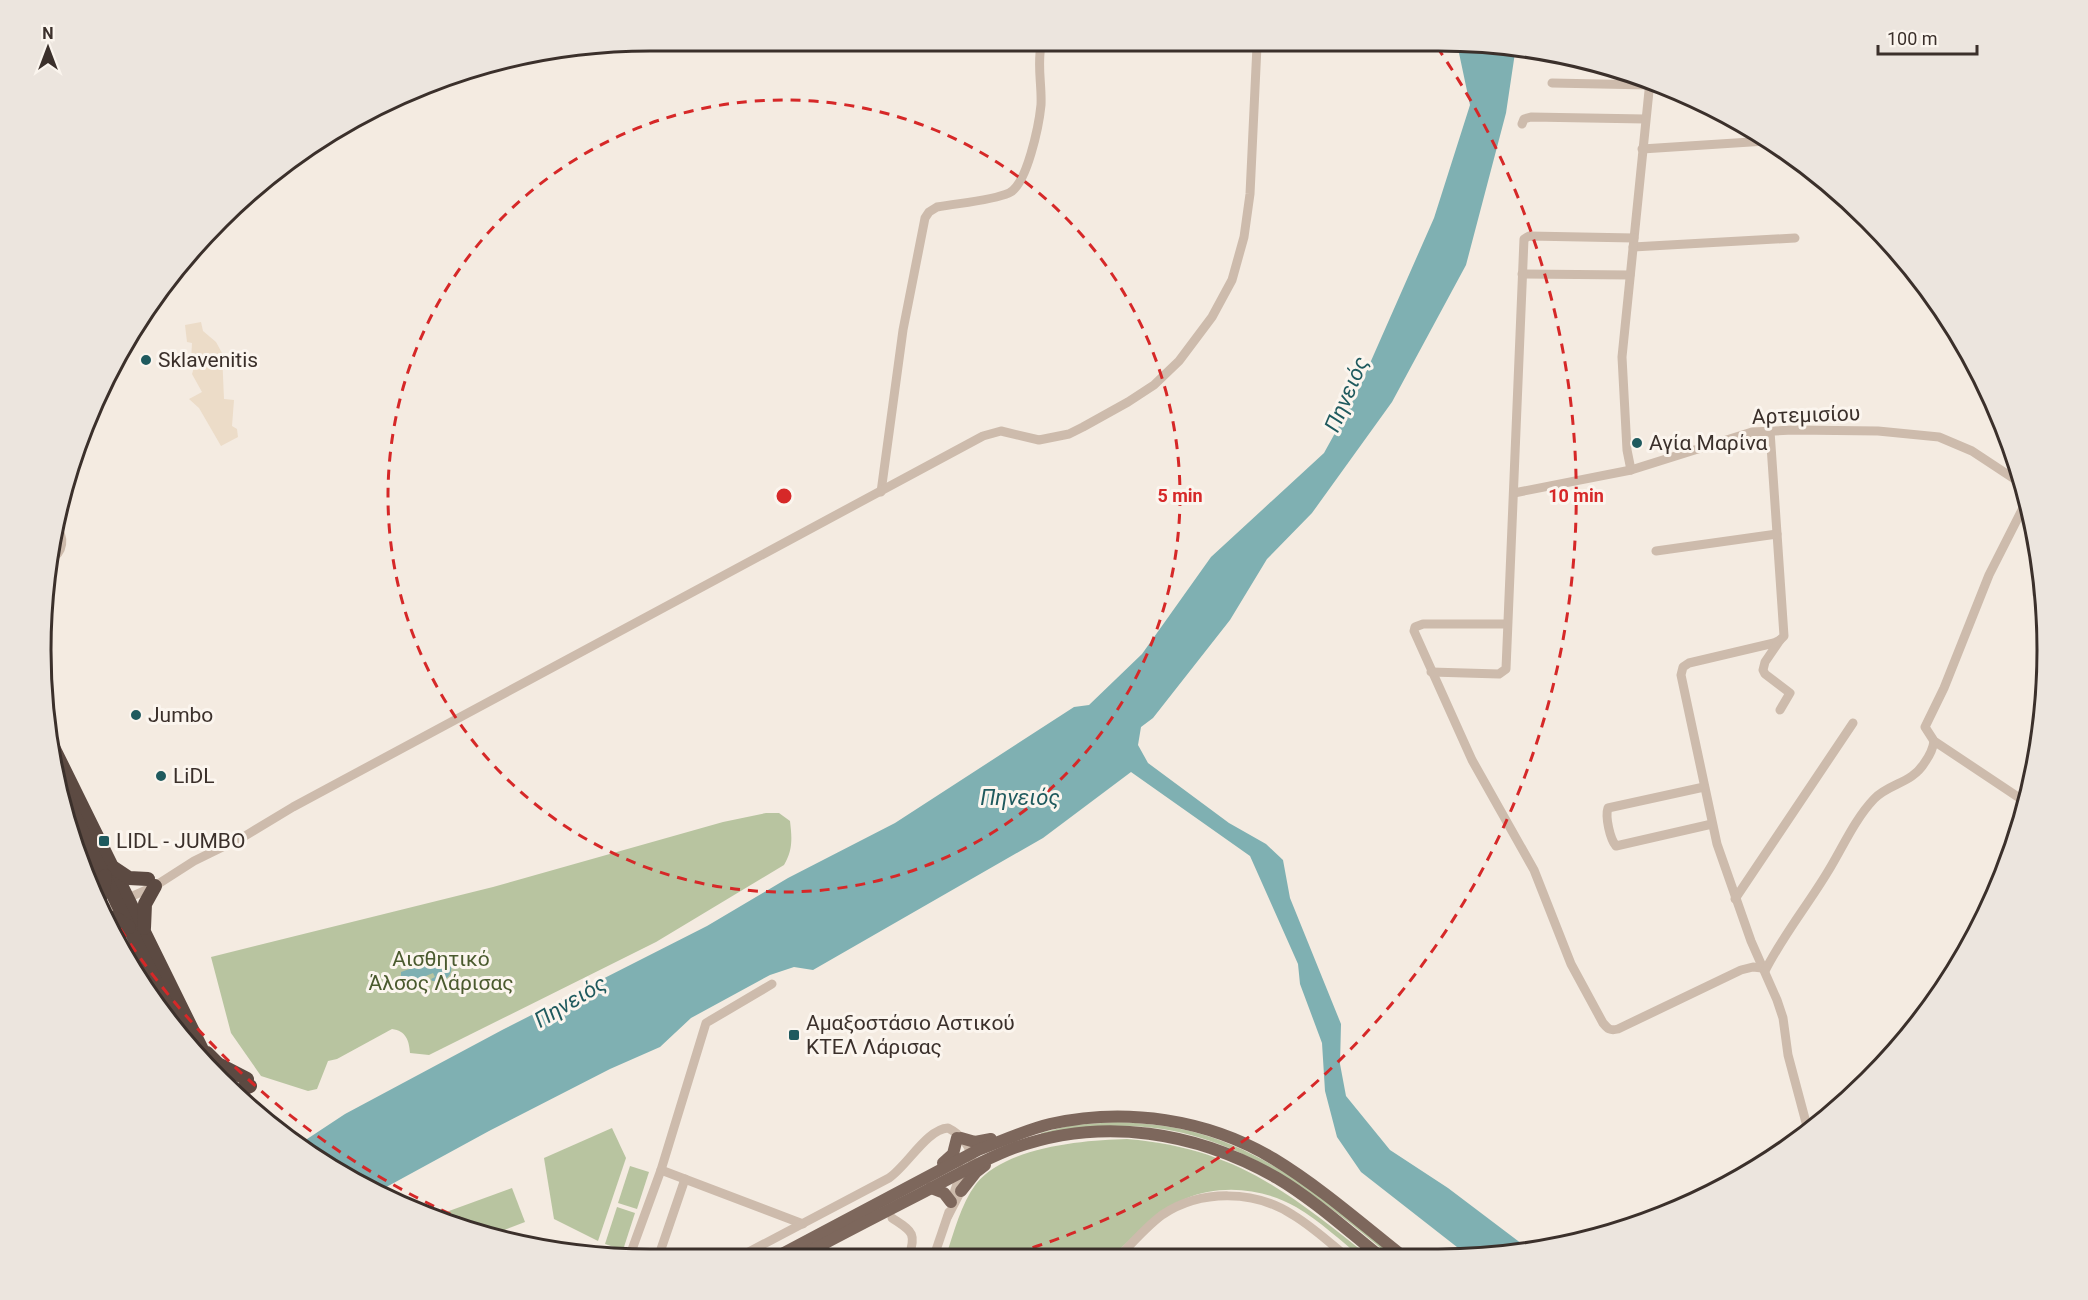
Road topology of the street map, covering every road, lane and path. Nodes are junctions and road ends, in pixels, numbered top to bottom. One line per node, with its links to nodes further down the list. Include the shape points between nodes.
1 (1040, 51): 17 (street, via 1041,105 1020,185 1000,197 937,207 925,218 903,330)
2 (1257, 51): 17 (street, via 1249,202 1241,255 1220,306 1179,361 1145,392 1069,434 1039,440 1001,431 992,433)
3 (1552, 82): 4 (street)
4 (1630, 83)
5 (1648, 90): 6 (street)
6 (1645, 119): 7 (street, via 1531,117); 9 (street)
7 (1522, 124)
8 (1755, 142): 9 (street)
9 (1642, 149): 11 (street)
10 (1795, 238): 11 (street)
11 (1633, 243): 12 (street, via 1529,236 1524,239); 13 (street)
12 (1522, 274): 13 (street); 18 (street)
13 (1630, 275): 15 (street, via 1622,372)
14 (1770, 430): 15 (street, Αρτεμισίου, via 1730,437); 16 (street, Αρτεμισίου, via 1878,431 1939,437 1972,451); 20 (street)
15 (1631, 470): 18 (street, Αρτεμισίου)
16 (2011, 477)
17 (881, 492): 34 (street, via 303,801 245,836)
18 (1514, 493): 22 (street)
19 (2021, 512): 27 (street, via 1989,575 1944,688 1925,724)
20 (1778, 534): 21 (street); 23 (street, via 1785,633)
21 (1656, 551)
22 (1507, 624): 24 (street, via 1504,672); 24 (street, via 1415,627)
23 (1780, 640): 25 (street, via 1763,670 1790,693); 29 (street, via 1689,663 1681,671)
24 (1431, 672): 43 (street, via 1472,760 1534,870 1571,964 1607,1029 1618,1029 1746,968)
25 (1780, 710)
26 (1853, 723): 37 (street)
27 (1934, 741): 30 (street); 43 (street, via 1921,769 1877,796 1867,807)
28 (64, 771): 33 (highway)
29 (1704, 787): 32 (street); 32 (street, via 1608,808 1606,813 1616,846)
30 (2019, 797)
31 (71, 804): 33 (highway)
32 (1712, 825): 37 (street)
33 (108, 869): 34 (highway); 35 (highway); 36 (highway)
34 (152, 882): 36 (street); 42 (highway, via 145,904)
35 (103, 892)
36 (121, 898): 38 (street); 39 (street); 41 (highway); 42 (highway); 44 (highway)
37 (1735, 899): 43 (street)
38 (107, 901)
39 (110, 908)
40 (115, 918): 41 (highway)
41 (129, 927): 46 (highway)
42 (144, 930): 44 (highway)
43 (1763, 969): 50 (street, via 1783,1018)
44 (163, 971): 47 (highway)
45 (772, 984): 55 (street, via 706,1023)
46 (180, 1021)
47 (187, 1029)
48 (215, 1062): 49 (highway, via 249,1083)
49 (243, 1089)
50 (1806, 1122)
51 (956, 1135): 52 (main road, via 975,1142); 54 (street); 56 (main road, via 953,1154); 63 (street, via 943,1128 933,1133 889,1178)
52 (1010, 1137): 54 (main road); 74 (main road, via 1054,1124 1118,1116 1165,1120 1212,1131 1274,1159)
53 (1001, 1154): 54 (main road); 59 (main road, via 976,1172); 73 (main road, via 1052,1137 1102,1131 1137,1131 1184,1139 1279,1180)
54 (967, 1163): 56 (main road); 58 (main road); 59 (street); 60 (street)
55 (661, 1170): 57 (street); 64 (street)
56 (928, 1175): 67 (main road)
57 (685, 1179): 63 (street); 65 (street)
58 (931, 1188): 60 (main road, via 944,1193); 68 (main road)
59 (961, 1191): 61 (street)
60 (951, 1203): 61 (street)
61 (948, 1216): 70 (street)
62 (892, 1218): 69 (street, via 912,1234)
63 (803, 1224): 66 (street)
64 (632, 1249)
65 (661, 1249)
66 (755, 1249)
67 (791, 1249)
68 (814, 1249)
69 (911, 1249)
70 (936, 1249)
71 (1127, 1249): 72 (street, via 1173,1209 1226,1196 1258,1200 1287,1211)
72 (1336, 1249)
73 (1370, 1249)
74 (1393, 1249)

